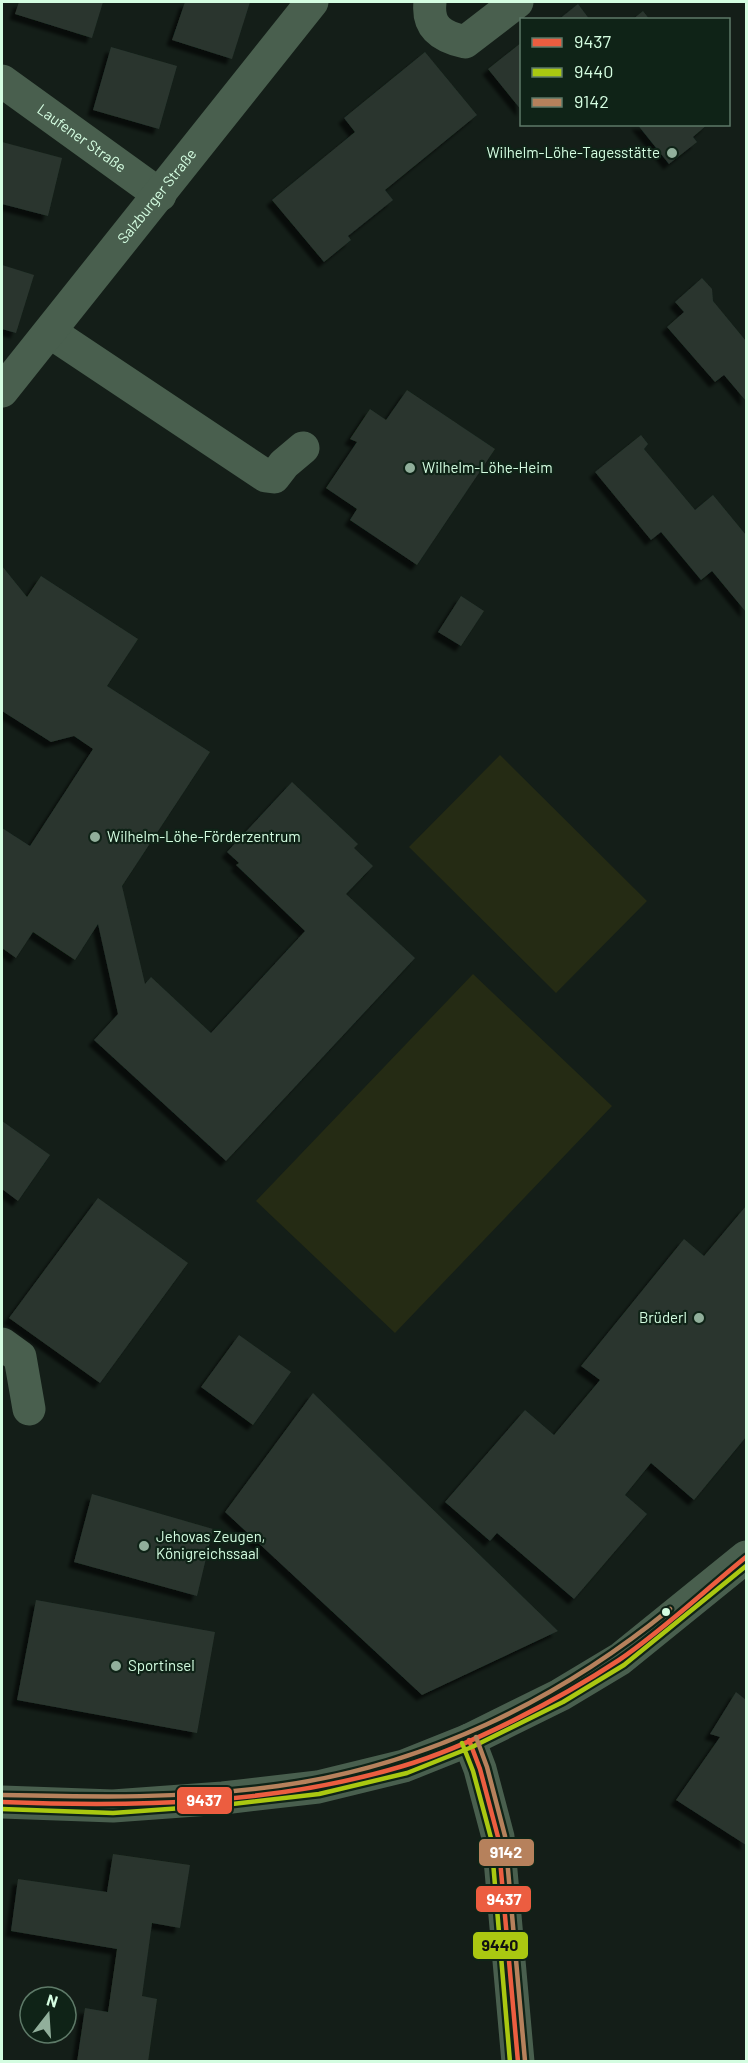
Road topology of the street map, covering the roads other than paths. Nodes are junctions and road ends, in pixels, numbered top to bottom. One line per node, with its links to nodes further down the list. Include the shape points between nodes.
1 (312, 2): 5 (street, Salzburger Straße)
2 (429, 2): 3 (street, via 428,14 435,28 446,38 465,42)
3 (517, 2)
4 (2, 81): 5 (street, Laufener Straße)
5 (160, 195): 6 (street, Salzburger Straße)
6 (50, 332): 7 (street, Salzburger Straße); 8 (street, via 266,476 274,477)
7 (2, 392)
8 (303, 448)
9 (2, 1344): 10 (street, via 20,1358)
10 (29, 1409)
11 (747, 1557): 12 (street, via 620,1659 560,1695)
12 (469, 1740): 13 (street, via 404,1766 318,1787 113,1806); 14 (street, via 498,1837)
13 (2, 1802)
14 (518, 2061)

